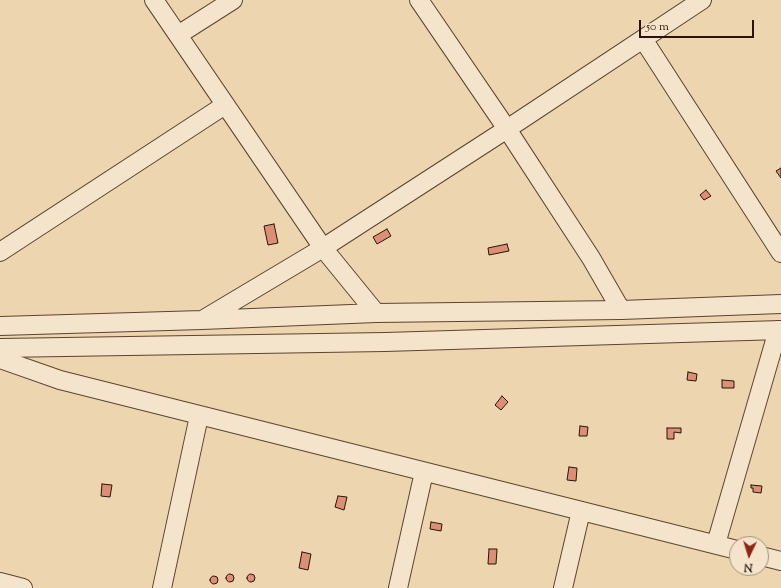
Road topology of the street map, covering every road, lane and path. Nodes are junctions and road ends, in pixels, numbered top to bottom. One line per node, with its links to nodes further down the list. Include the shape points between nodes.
1 (154, 0): 5 (street)
2 (233, 0): 5 (street)
3 (419, 0): 8 (street)
4 (702, 0): 6 (street)
5 (178, 35): 7 (street)
6 (643, 39): 8 (street); 11 (street)
7 (225, 105): 9 (street); 10 (street)
8 (506, 129): 9 (street); 13 (street, via 591,258)
9 (323, 248): 14 (street); 15 (street)
10 (0, 252)
11 (781, 254)
12 (781, 304): 13 (street)
13 (621, 310): 14 (street)
14 (376, 313): 15 (street)
15 (202, 320): 16 (street)
16 (0, 326)
17 (780, 330): 18 (street, via 385,342); 23 (street)
18 (0, 348)
19 (0, 359): 20 (street, via 60,380)
20 (199, 416): 21 (street); 29 (street)
21 (424, 472): 22 (street); 30 (street)
22 (581, 511): 23 (street); 31 (street)
23 (716, 544): 24 (street)
24 (729, 548)
25 (769, 558): 26 (street)
26 (781, 561)
27 (0, 582): 28 (street)
28 (23, 588)
29 (162, 588)
30 (398, 588)
31 (563, 588)

